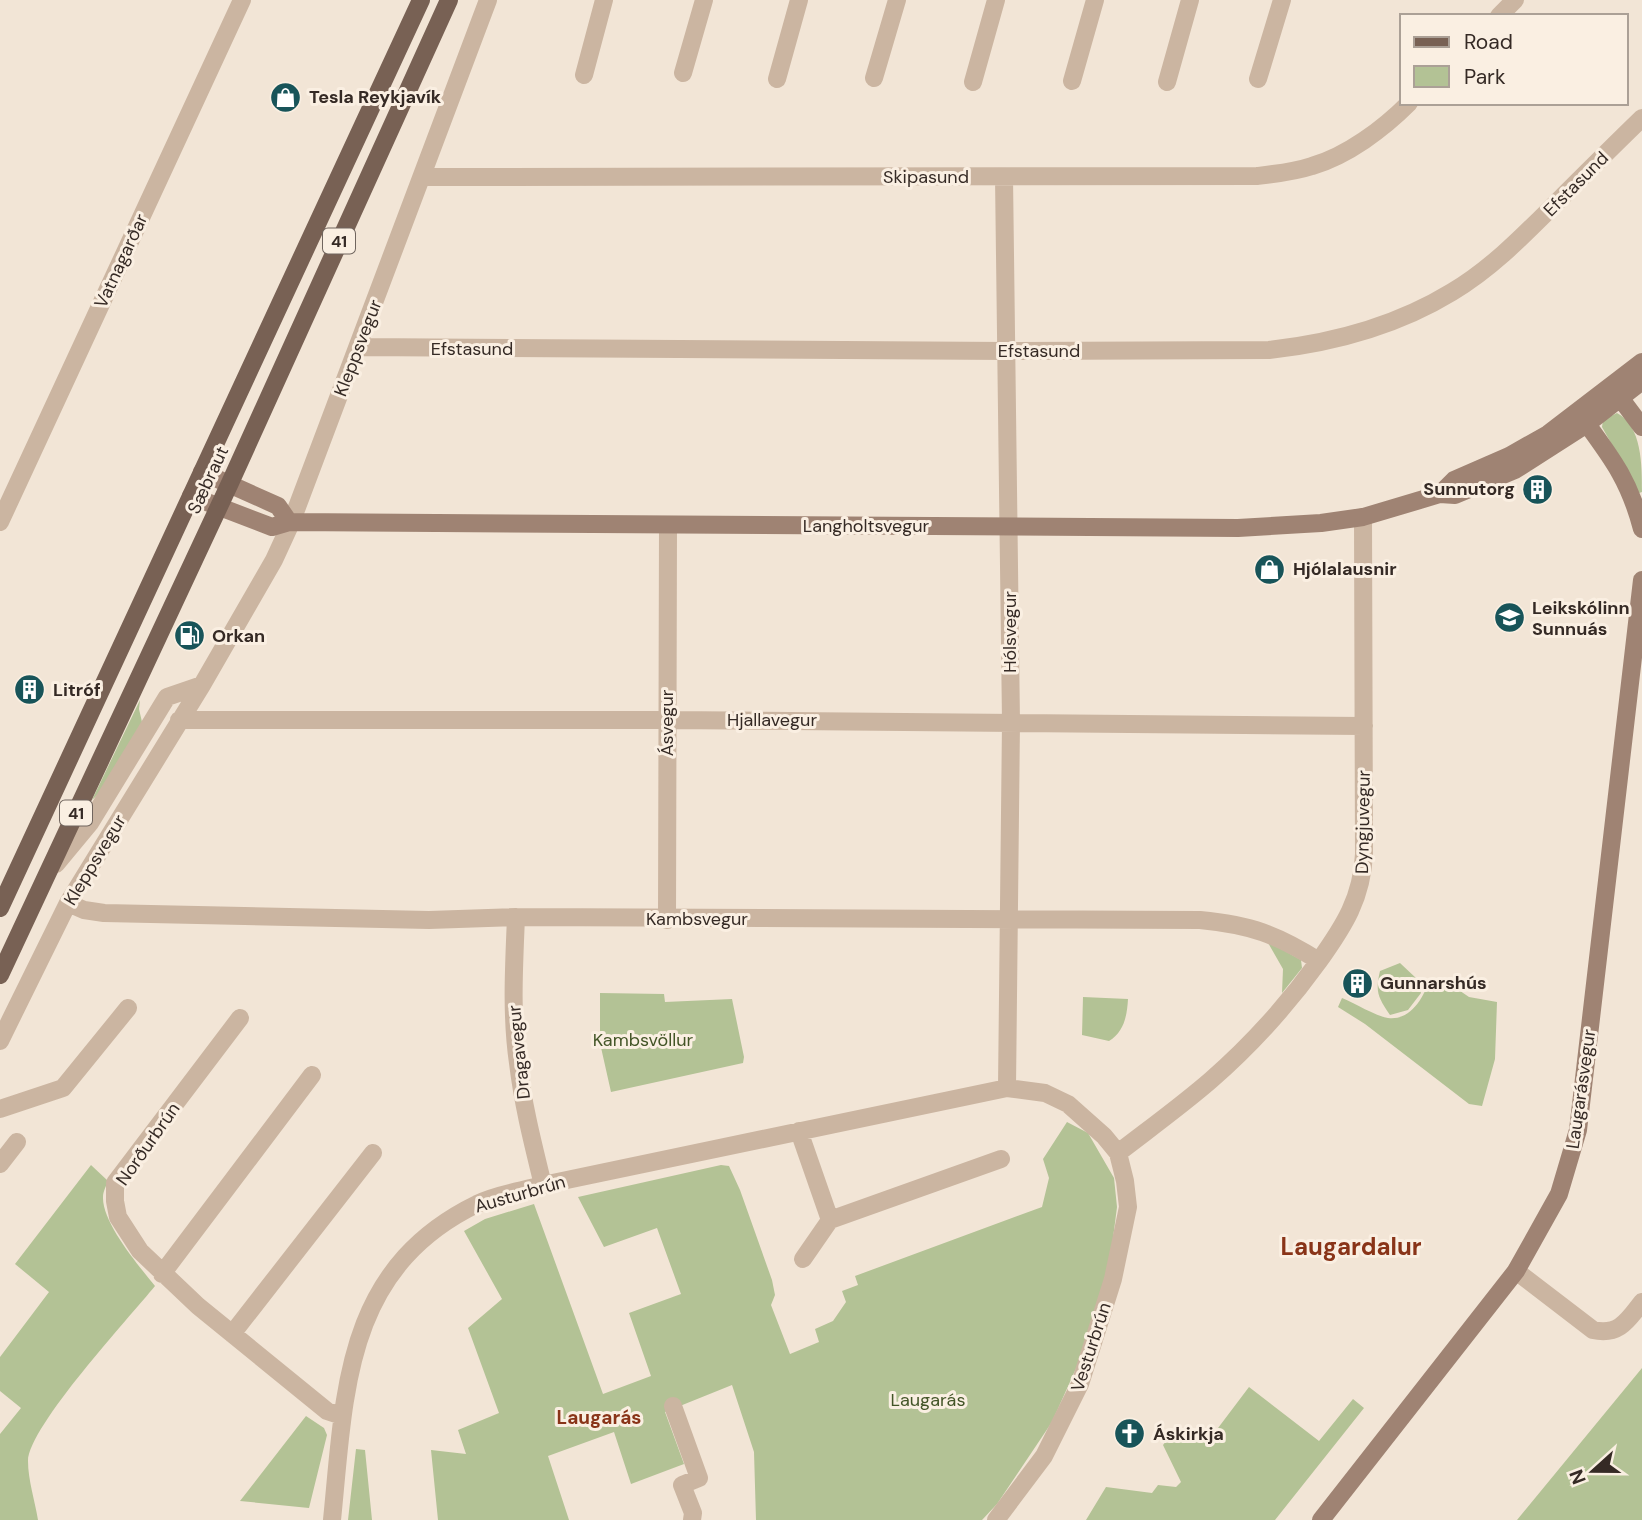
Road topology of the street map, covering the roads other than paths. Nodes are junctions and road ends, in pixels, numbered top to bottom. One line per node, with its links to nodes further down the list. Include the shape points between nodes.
1 (242, 0): 39 (street, Vatnagarðar)
2 (421, 0): 34 (main road, Sæbraut / 41)
3 (449, 0): 35 (main road, Sæbraut / 41)
4 (488, 0): 25 (street, Kleppsvegur)
5 (604, 0): 16 (street)
6 (704, 0): 15 (street)
7 (799, 0): 18 (street)
8 (897, 0): 17 (street)
9 (996, 0): 21 (street)
10 (1095, 0): 20 (street)
11 (1190, 0): 22 (street)
12 (1282, 0): 19 (street)
13 (1515, 0): 14 (street)
14 (1501, 14)
15 (683, 73)
16 (584, 75)
17 (874, 78)
18 (777, 79)
19 (1258, 79)
20 (1072, 81)
21 (973, 82)
22 (1167, 82)
23 (1407, 105): 26 (street, Skipasund, via 1345,151 1288,172)
24 (1642, 118): 28 (street, Efstasund, via 1505,253 1454,291 1382,324 1300,347 1269,350)
25 (423, 177): 26 (street, Skipasund); 27 (street, Kleppsvegur)
26 (1004, 177): 28 (street, Hólsvegur)
27 (358, 347): 28 (street, Efstasund); 40 (street, Kleppsvegur)
28 (1008, 351): 41 (street, Hólsvegur)
29 (1642, 362): 31 (street, Langholtsvegur)
30 (1642, 381): 31 (street, Langholtsvegur)
31 (1616, 393): 32 (street, Langholtsvegur); 33 (street)
32 (1583, 418): 38 (street, Langholtsvegur, via 1512,463 1468,482 1448,483 1440,494); 43 (street, via 1627,482)
33 (1642, 428)
34 (202, 472): 35 (street); 36 (main road, Sæbraut / 41)
35 (230, 483): 37 (main road, Sæbraut / 41); 40 (street, via 278,506)
36 (191, 496): 37 (street, Langholtsvegur); 52 (main road, Sæbraut / 41)
37 (219, 507): 40 (street, Langholtsvegur, via 272,527); 50 (main road, Sæbraut / 41)
38 (1363, 517): 41 (street, Langholtsvegur, via 1238,528); 49 (street, Dyngjuvegur)
39 (0, 522)
40 (290, 523): 42 (street, Langholtsvegur); 45 (street, Kleppsvegur, via 274,560)
41 (1010, 526): 42 (street, Langholtsvegur); 48 (street, Hólsvegur)
42 (668, 527): 47 (street, Ásvegur)
43 (1642, 529)
44 (1642, 580): 73 (street, Laugarásvegur, via 1578,1130 1559,1194)
45 (202, 685): 46 (street, Kleppsvegur); 50 (street, Kleppsvegur, via 167,696 90,823)
46 (179, 720): 47 (street, Hjallavegur); 51 (street, Kleppsvegur)
47 (667, 720): 48 (street, Hjallavegur); 54 (street, Ásvegur)
48 (1011, 722): 49 (street, Hjallavegur); 55 (street, Hólsvegur)
49 (1364, 726): 56 (street, Dyngjuvegur, via 1363,877 1339,934)
50 (48, 874): 57 (main road, Sæbraut / 41)
51 (68, 903): 53 (street, Kambsvegur, via 104,914 429,920); 60 (street, Kleppsvegur)
52 (0, 908)
53 (516, 917): 54 (street, Kambsvegur); 70 (street, Dragavegur, via 517,1062)
54 (667, 919): 55 (street, Kambsvegur)
55 (1008, 920): 56 (street, Kambsvegur, via 1236,924 1285,940); 62 (street, Hólsvegur)
56 (1319, 961): 67 (street, Dyngjuvegur, via 1280,1010 1213,1079)
57 (0, 975)
58 (128, 1008): 63 (street, via 63,1088)
59 (240, 1018): 74 (street, Norðurbrún, via 115,1183 118,1217)
60 (0, 1041)
61 (312, 1075): 74 (street)
62 (1007, 1088): 64 (street, Austurbrún); 67 (street, Austurbrún, via 1045,1093 1068,1104)
63 (0, 1109)
64 (799, 1131): 70 (street, Austurbrún); 71 (street)
65 (17, 1142): 69 (street)
66 (373, 1153): 76 (street)
67 (1118, 1153): 81 (street, Vesturbrún, via 1128,1207 1113,1279 1080,1384 1044,1456)
68 (1001, 1159): 71 (street)
69 (0, 1164)
70 (543, 1185): 78 (street, Austurbrún, via 479,1203 416,1243 378,1292 360,1332)
71 (830, 1220): 72 (street)
72 (803, 1259)
73 (1516, 1271): 75 (street, via 1593,1330 1605,1333 1626,1323); 82 (street, Laugarásvegur)
74 (162, 1274): 76 (street, Norðurbrún)
75 (1642, 1302)
76 (232, 1334): 78 (street, Norðurbrún, via 327,1411)
77 (673, 1406): 80 (street, via 699,1478 682,1485)
78 (342, 1416): 79 (street, Austurbrún)
79 (332, 1520)
80 (692, 1520)
81 (996, 1520)
82 (1321, 1520)

